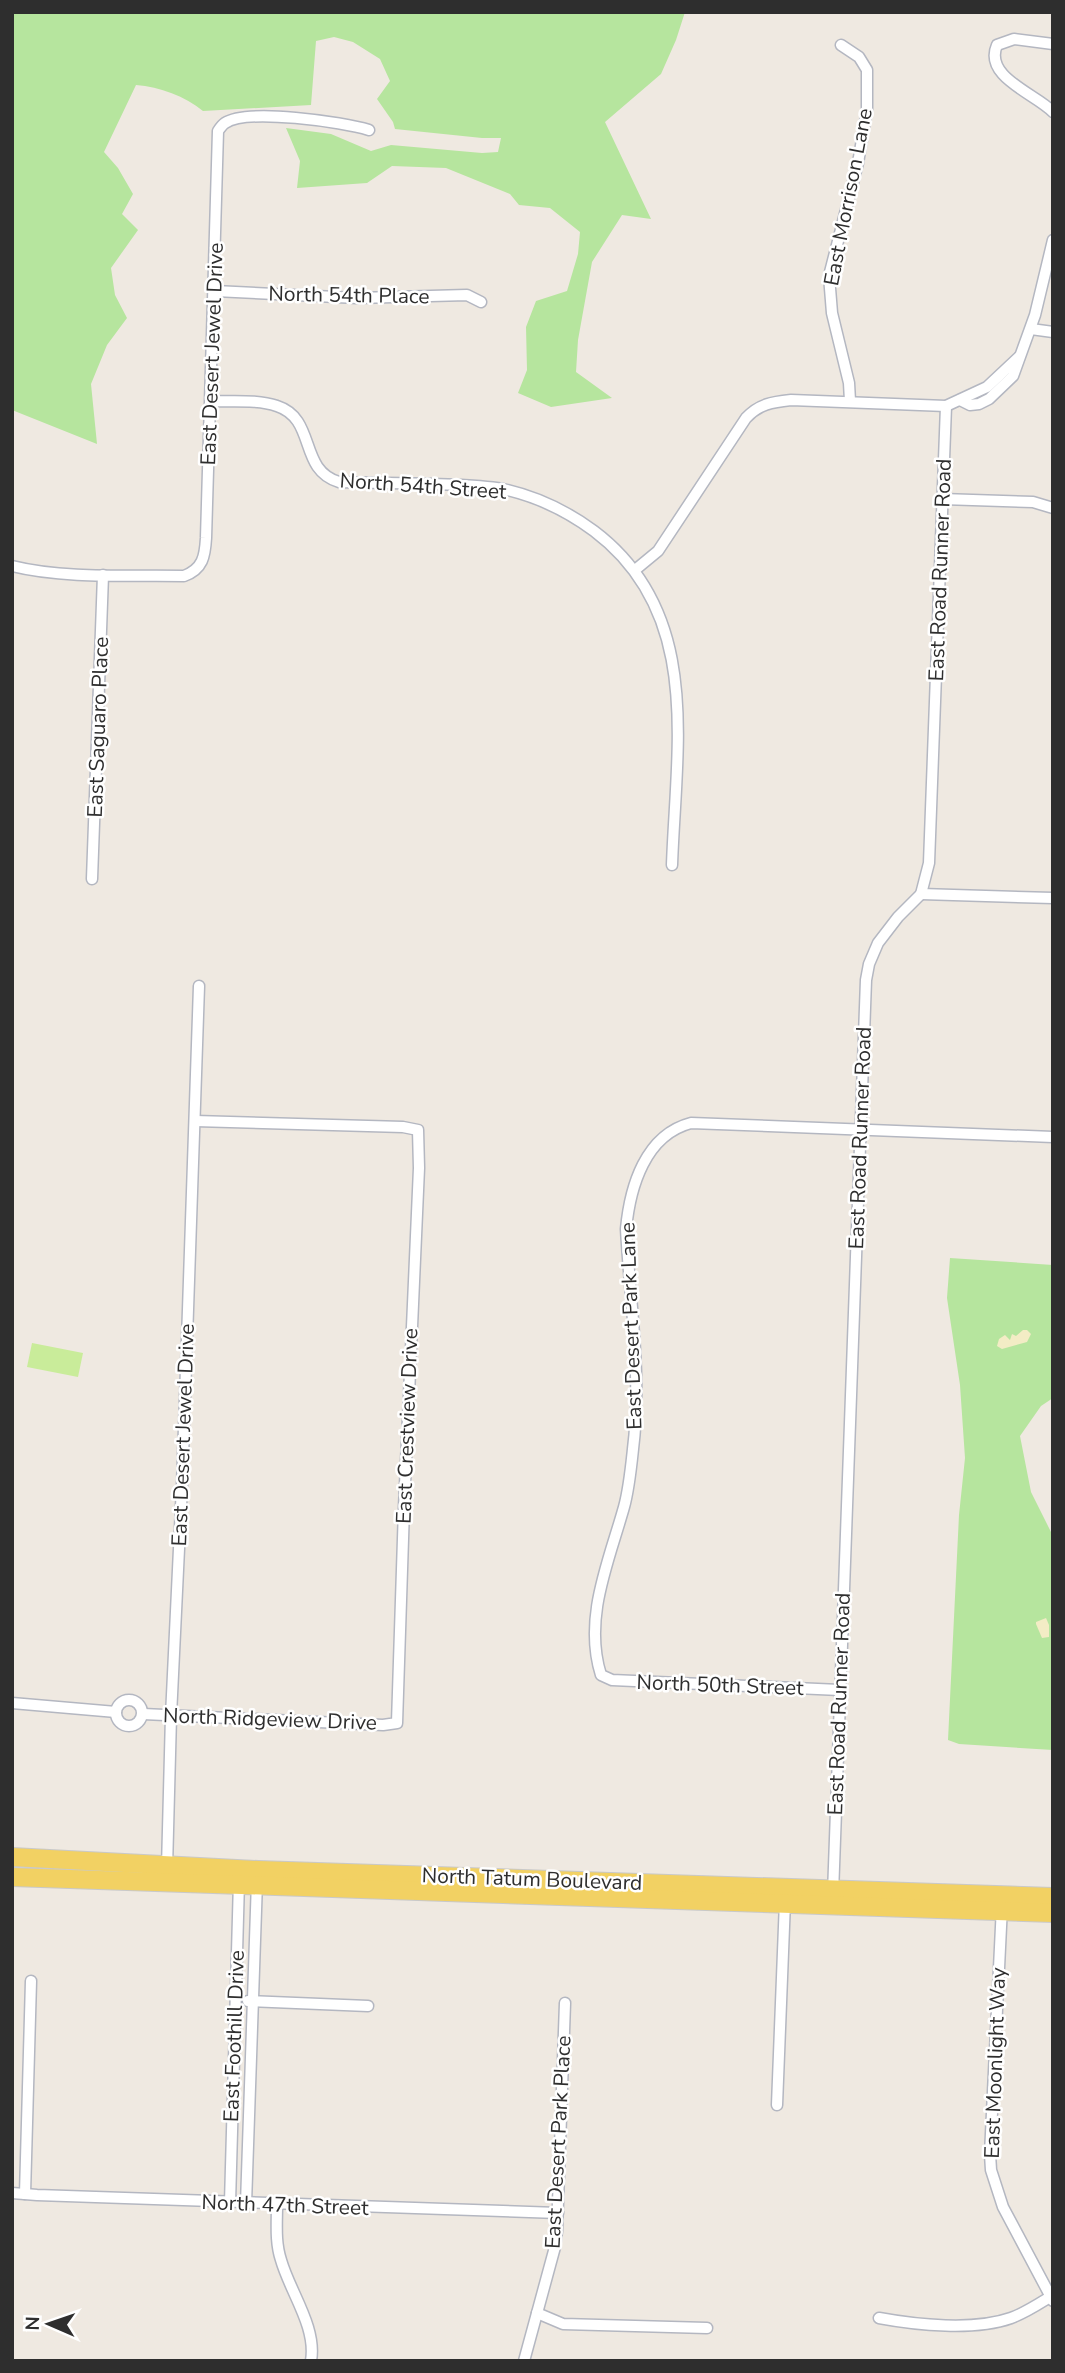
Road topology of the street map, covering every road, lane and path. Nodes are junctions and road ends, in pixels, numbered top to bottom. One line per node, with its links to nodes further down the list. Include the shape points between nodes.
1 (1053, 44): 3 (street, via 1014,39 997,45 994,53 995,63 1011,82)
2 (841, 45): 11 (street, East Morrison Lane, via 859,57 867,70 860,153 829,290)
3 (1053, 112)
4 (369, 130): 6 (street, East Desert Jewel Drive, via 308,119 256,117 225,122 218,131)
5 (1053, 240): 8 (street)
6 (215, 291): 7 (street, North 54th Place, via 357,298 467,295); 10 (street, East Desert Jewel Drive)
7 (481, 302)
8 (1031, 328): 9 (street); 12 (street, via 1013,376 989,399 970,405 960,400)
9 (1053, 332)
10 (212, 401): 16 (street, North 54th Street, via 278,406 297,418 316,468 339,482 479,486 526,495 585,525); 17 (street, East Desert Jewel Drive, via 205,559 184,576)
11 (850, 401): 12 (street); 16 (street, via 791,400 755,409 658,551)
12 (946, 406): 13 (street, East Road Runner Road)
13 (943, 499): 14 (street, via 1033,502); 20 (street, East Road Runner Road, via 929,863)
14 (1053, 508)
15 (12, 566): 17 (street)
16 (635, 570): 18 (street, via 665,629 674,661 677,714)
17 (103, 575): 19 (street, East Saguaro Place)
18 (672, 865)
19 (92, 879)
20 (921, 894): 21 (street); 24 (street, East Road Runner Road, via 886,932 869,964)
21 (1053, 898)
22 (199, 986): 23 (street, East Desert Jewel Drive)
23 (195, 1121): 31 (street, East Desert Jewel Drive); 32 (street, East Crestview Drive, via 418,1130)
24 (860, 1129): 25 (street); 26 (street, East Desert Park Lane, via 691,1123 666,1133 654,1146 634,1186 626,1229 636,1418 625,1504 601,1582 596,1636); 27 (street, East Road Runner Road)
25 (1053, 1137)
26 (601, 1675): 27 (street, North 50th Street, via 612,1681)
27 (840, 1690): 40 (street, East Road Runner Road)
28 (12, 1703): 29 (street, North Ridgeview Drive)
29 (116, 1712): 30 (street, North Ridgeview Drive, via 122,1724 131,1726); 30 (street, North Ridgeview Drive, via 122,1702 130,1700 138,1703)
30 (143, 1714): 31 (street, North Ridgeview Drive)
31 (171, 1716): 32 (street, North Ridgeview Drive); 34 (street, East Desert Jewel Drive)
32 (397, 1723)
33 (12, 1857): 34 (main road, North Tatum Boulevard)
34 (167, 1865): 36 (main road, North Tatum Boulevard); 38 (street, East Desert Jewel Drive)
35 (12, 1877): 38 (main road, North Tatum Boulevard)
36 (239, 1877): 37 (main road, North Tatum Boulevard); 38 (main road, North Tatum Boulevard); 45 (street, East Foothill Drive)
37 (258, 1878): 39 (main road, North Tatum Boulevard); 46 (street, East Foothill Drive)
38 (167, 1884)
39 (785, 1896): 40 (main road, North Tatum Boulevard); 49 (street)
40 (833, 1897): 42 (main road, North Tatum Boulevard)
41 (1053, 1897): 42 (main road, North Tatum Boulevard)
42 (1003, 1903): 43 (main road, North Tatum Boulevard); 56 (street, East Moonlight Way, via 991,2170 1003,2207)
43 (1053, 1913)
44 (31, 1980): 51 (street)
45 (235, 2001): 46 (street); 52 (street, East Foothill Drive)
46 (253, 2001): 48 (street); 53 (street, East Foothill Drive)
47 (565, 2003): 55 (street, East Desert Park Place)
48 (368, 2006)
49 (777, 2105)
50 (12, 2193): 51 (street, North 47th Street)
51 (25, 2194): 52 (street, North 47th Street)
52 (230, 2203): 53 (street, North 47th Street)
53 (246, 2204): 54 (street, North 47th Street)
54 (277, 2205): 55 (street, North 47th Street); 60 (street, via 278,2251 309,2332)
55 (558, 2213): 57 (street, East Desert Park Place, via 555,2247)
56 (1051, 2299): 58 (street, via 997,2322 929,2324)
57 (537, 2313): 59 (street, via 563,2324); 61 (street, East Desert Park Place)
58 (879, 2319)
59 (707, 2328)
60 (311, 2361)
61 (524, 2361)

